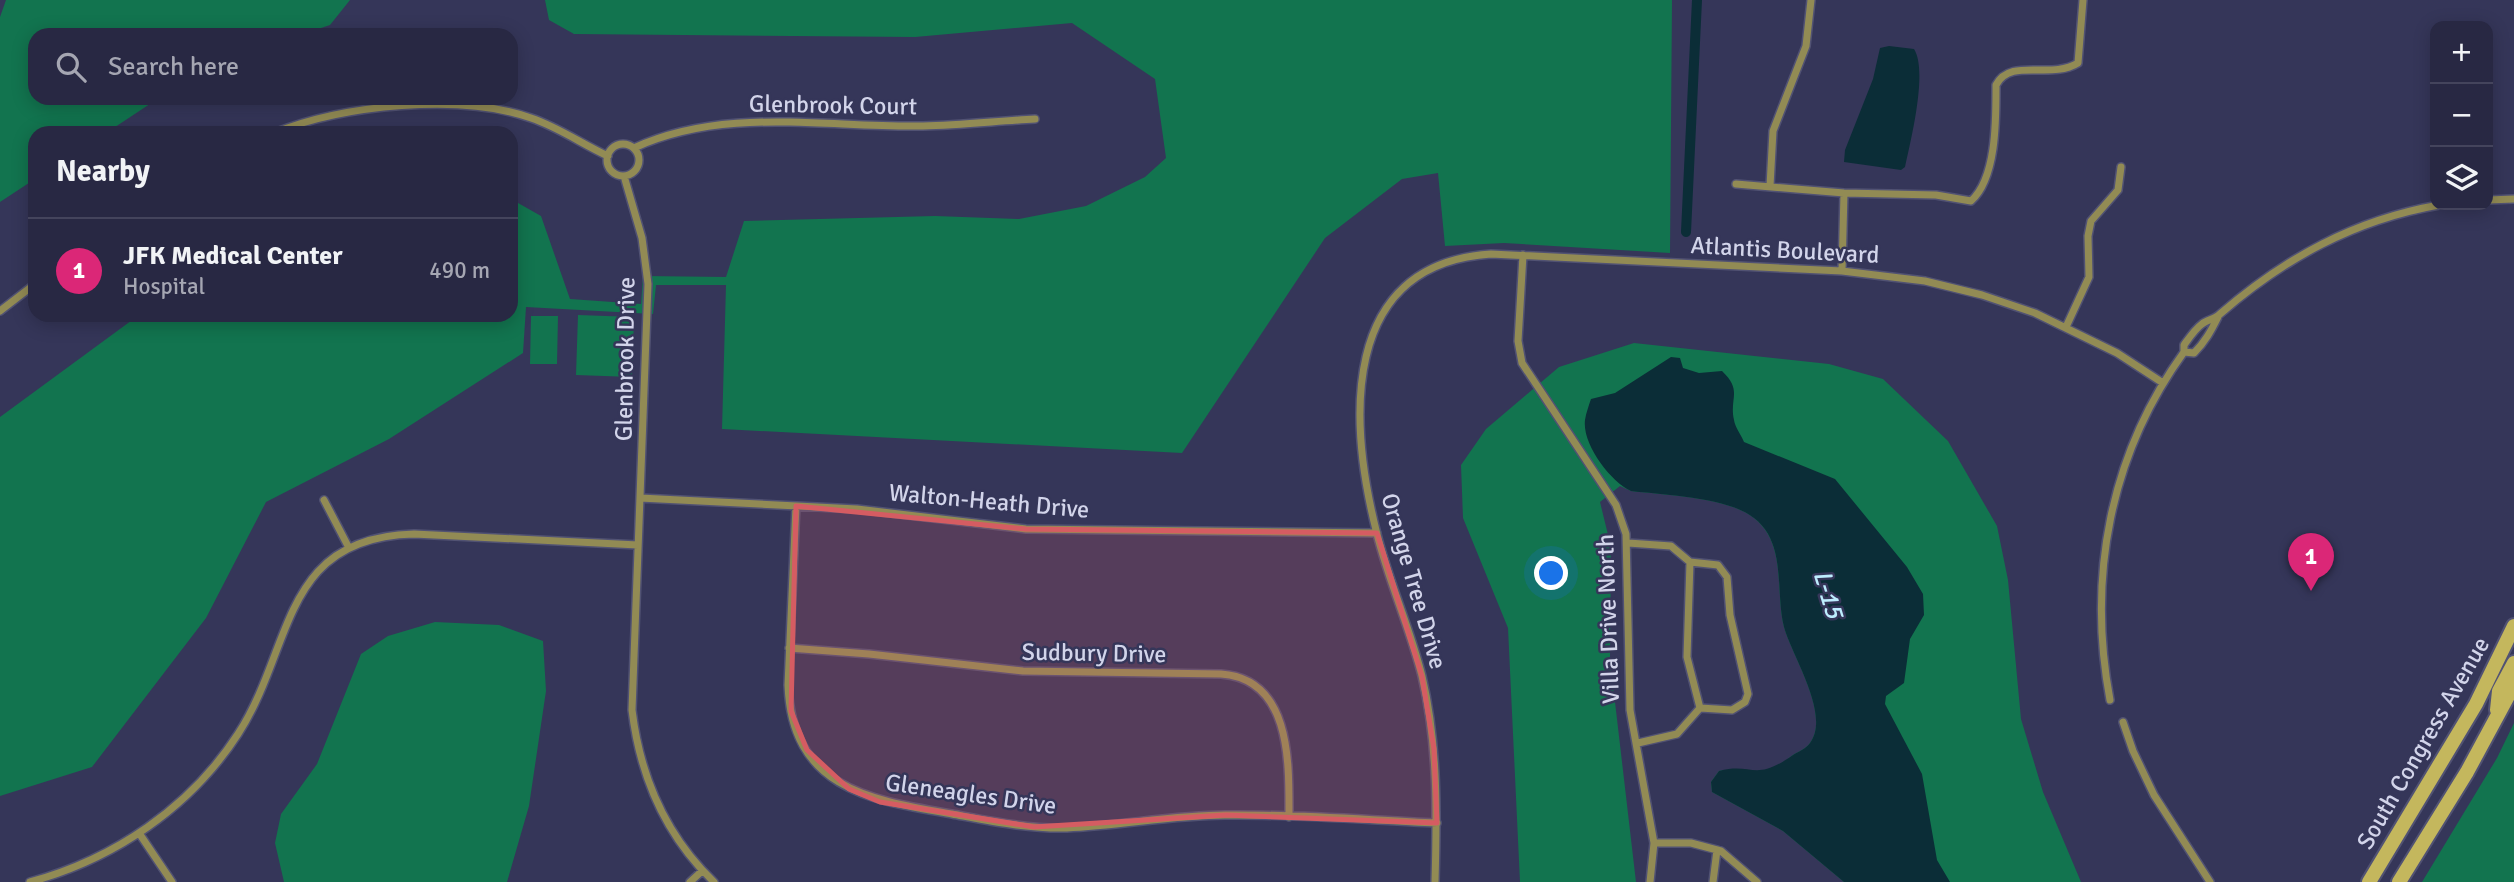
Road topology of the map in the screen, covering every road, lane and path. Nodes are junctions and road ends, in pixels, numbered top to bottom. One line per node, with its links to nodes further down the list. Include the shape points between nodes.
1 (1811, 0): 11 (street, via 1806,46 1773,131)
2 (2083, 0): 12 (street, via 2078,63 2065,71 2010,71 2001,76 1996,85 1991,154 1980,193 1971,201 1936,195)
3 (454, 107): 5 (street, Glenbrook Drive, via 368,109); 7 (street, Glenbrook Drive, via 488,108 533,118)
4 (1035, 119): 6 (street, Glenbrook Court, via 924,126 730,122 678,130)
5 (295, 126)
6 (634, 148): 7 (street, via 619,144); 9 (street, via 638,167)
7 (608, 156): 9 (street, Glenbrook Drive, via 611,171)
8 (2121, 167): 22 (street, via 2118,190 2091,221 2089,277)
9 (624, 176): 25 (street, Glenbrook Drive, via 642,238 648,284)
10 (1736, 184): 11 (street)
11 (1770, 186): 12 (street)
12 (1844, 193): 17 (street)
13 (2493, 200): 14 (street)
14 (2514, 200)
15 (2430, 207): 21 (street, via 2388,216 2308,249)
16 (1523, 255): 17 (street, Atlantis Boulevard); 19 (street, Atlantis Boulevard, via 1456,259 1428,270); 29 (street, Villa Drive North, via 1518,341 1522,363 1616,505)
17 (1842, 271): 22 (street, Atlantis Boulevard, via 1963,289)
18 (28, 289): 20 (street)
19 (1393, 298): 28 (street, Orange Tree Drive, via 1371,336 1362,379 1364,455)
20 (0, 311)
21 (2218, 316): 23 (street, via 2197,349); 23 (street, via 2202,324 2184,345)
22 (2066, 327): 24 (street, Atlantis Boulevard)
23 (2185, 352): 24 (street)
24 (2164, 383): 37 (street, via 2148,408 2124,466 2107,526 2099,620)
25 (640, 498): 27 (street, Walton-Heath Drive); 30 (street, Glenbrook Drive)
26 (324, 500): 31 (street)
27 (796, 506): 28 (street, Walton-Heath Drive, via 1026,529); 34 (street, Gleneagles Drive)
28 (1377, 533): 43 (street, Orange Tree Drive, via 1422,677 1434,749)
29 (1628, 543): 32 (street, via 1671,546); 41 (street, Villa Drive North, via 1627,662)
30 (638, 545): 31 (street, via 414,534 388,536); 47 (street, Glenbrook Drive, via 631,681 634,730 657,804)
31 (349, 548): 44 (street, via 326,564 299,596 263,689 221,757 182,800)
32 (1690, 562): 38 (street, via 1687,657); 38 (street, via 1718,565 1727,577 1730,615 1748,687 1740,707)
33 (2514, 626): 57 (main road, South Congress Avenue, via 2476,704)
34 (789, 648): 42 (street, Gleneagles Drive, via 788,694 799,735 828,774 864,797 1034,827 1185,816); 42 (street, Sudbury Drive, via 1023,671 1243,678 1268,696 1279,716)
35 (2514, 663): 39 (main road, via 2499,691)
36 (2514, 685): 39 (main road, South Congress Avenue)
37 (2110, 700)
38 (1700, 708): 41 (street, via 1677,733)
39 (2495, 721): 58 (main road, South Congress Avenue)
40 (2123, 722): 56 (street, via 2154,795)
41 (1638, 743): 45 (street, Villa Drive North)
42 (1289, 817): 43 (street, Gleneagles Drive)
43 (1437, 823): 52 (street, Orange Tree Drive)
44 (139, 833): 48 (street, via 77,867); 49 (street)
45 (1654, 844): 46 (street, via 1691,843); 53 (street, Villa Drive North)
46 (1717, 850): 54 (street); 55 (street)
47 (702, 871): 50 (street); 51 (street, Glenbrook Drive)
48 (30, 882)
49 (172, 882)
50 (690, 882)
51 (714, 882)
52 (1435, 882)
53 (1650, 882)
54 (1713, 882)
55 (1757, 882)
56 (2210, 882)
57 (2369, 882)
58 (2399, 882)

